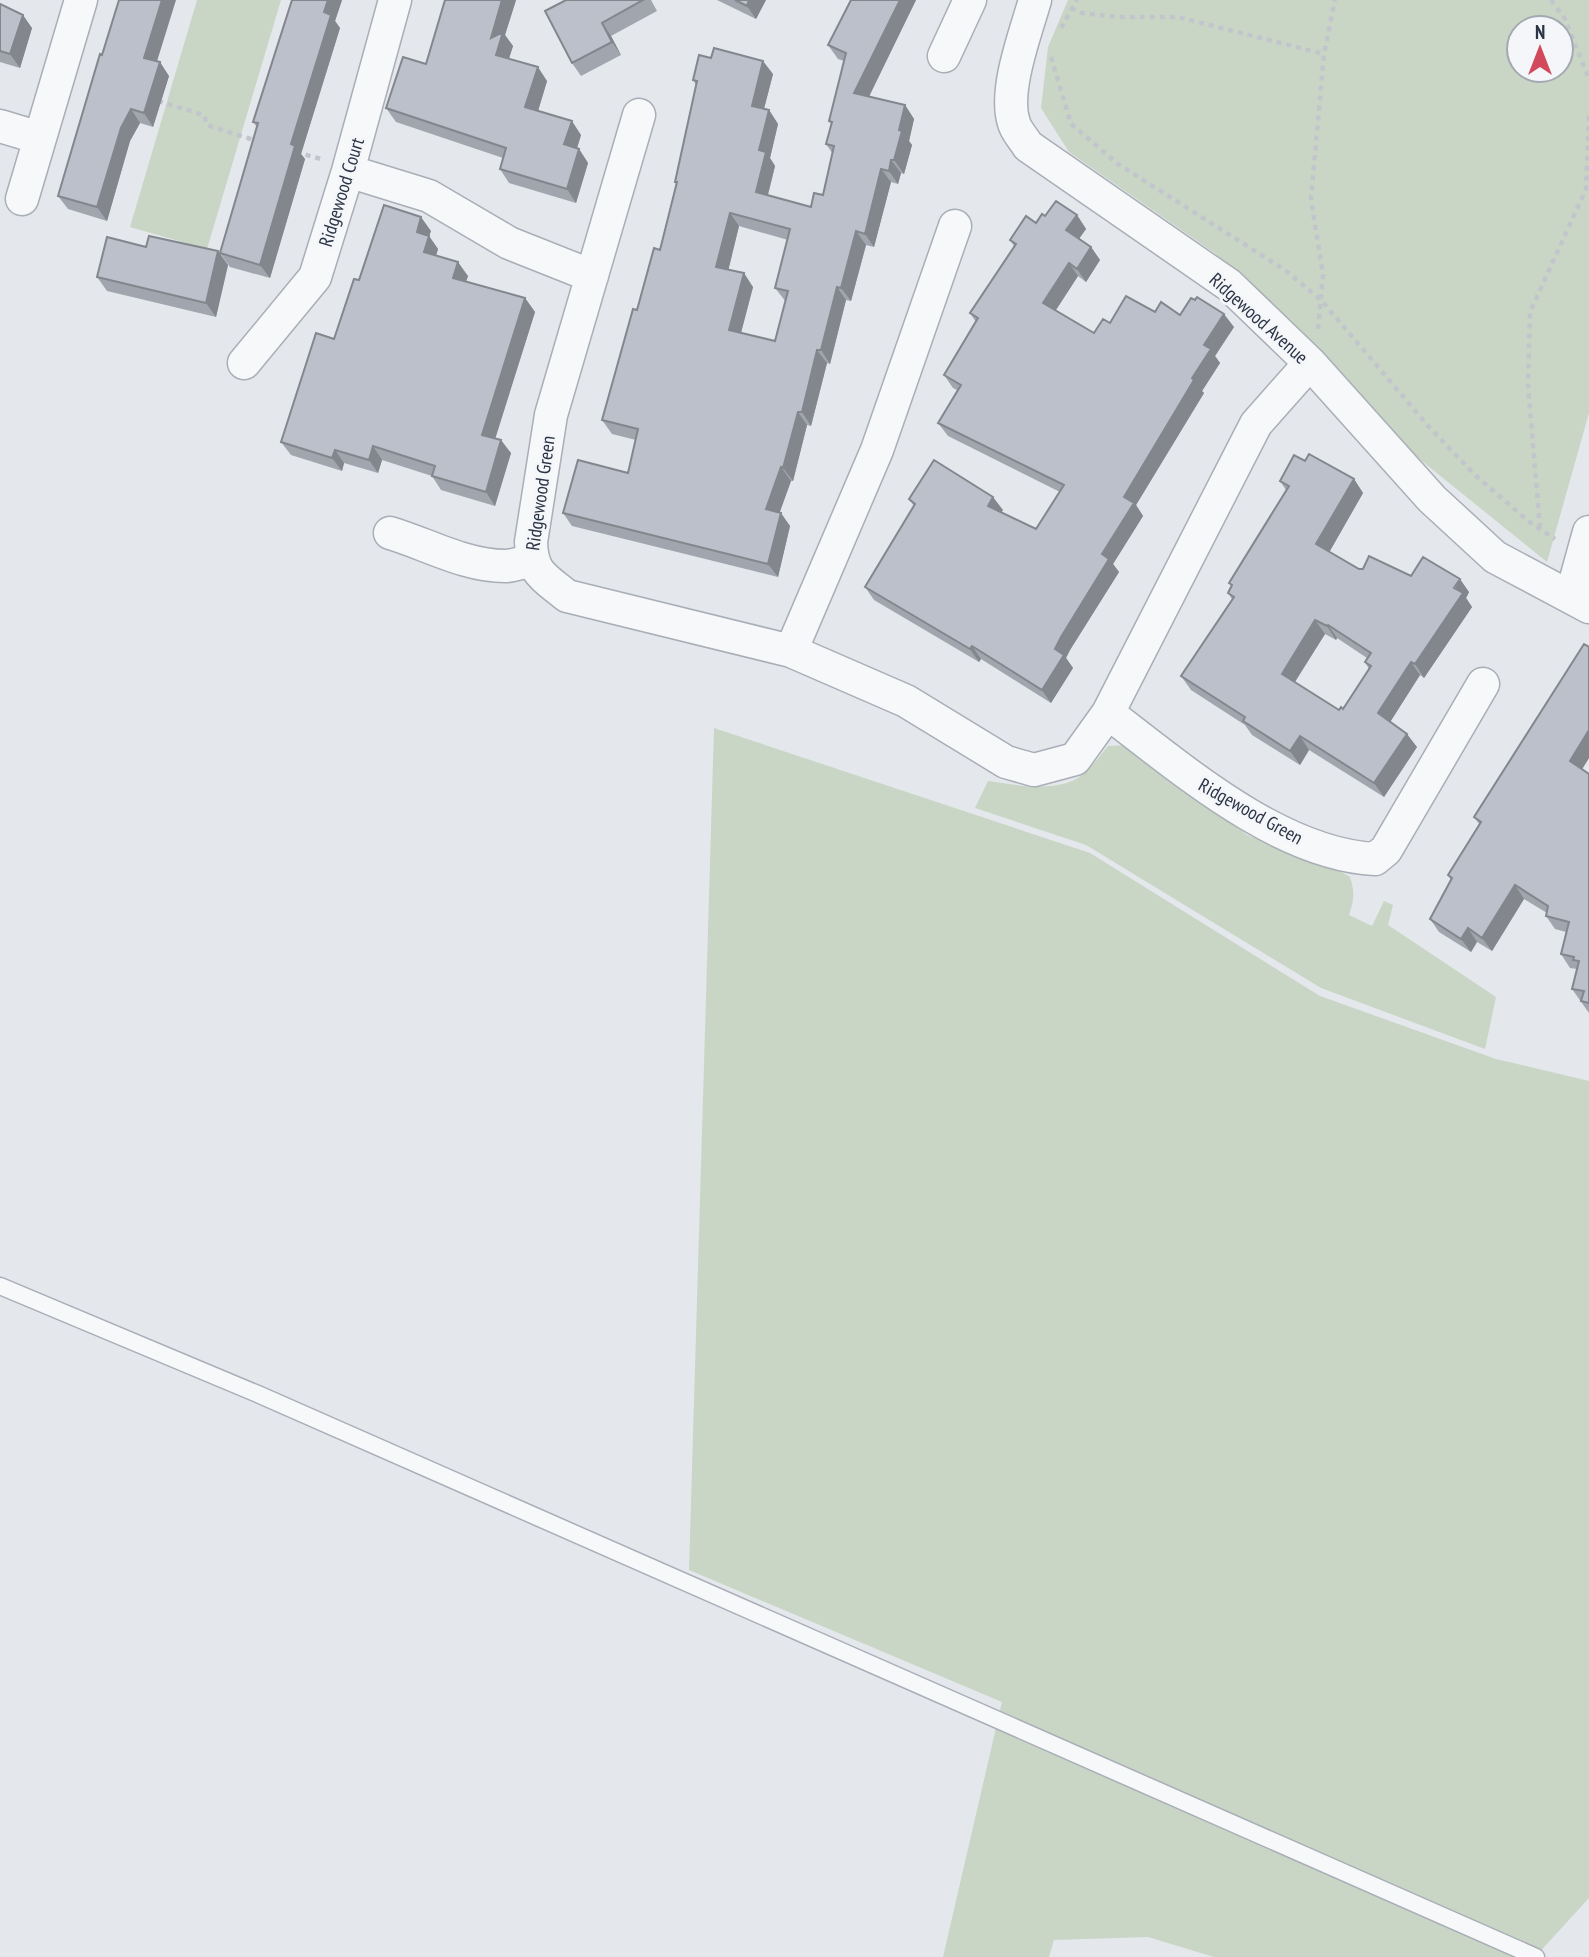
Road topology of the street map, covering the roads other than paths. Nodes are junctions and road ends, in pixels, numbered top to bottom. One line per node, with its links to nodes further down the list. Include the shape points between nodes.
1 (81, 0): 8 (street)
2 (395, 0): 9 (street, Ridgewood Court)
3 (970, 0): 5 (street)
4 (1049, 2): 14 (street, Ridgewood Avenue, via 1015,68 1014,124 1028,146 1229,285)
5 (944, 56)
6 (639, 115): 12 (street, Ridgewood Green)
7 (0, 126): 8 (street)
8 (40, 138): 10 (street)
9 (348, 169): 12 (street, via 429,196 509,243); 13 (street, Ridgewood Court, via 315,278)
10 (22, 199)
11 (955, 226): 19 (street, via 877,450)
12 (592, 276): 17 (street, Ridgewood Green, via 551,415)
13 (244, 363)
14 (1310, 363): 18 (street, Ridgewood Avenue, via 1432,499 1495,556); 21 (street, Ridgewood Green, via 1256,424)
15 (390, 533): 17 (street, via 492,564)
16 (1586, 544): 18 (street)
17 (532, 560): 19 (street, Ridgewood Green, via 541,575 567,596)
18 (1580, 602)
19 (791, 651): 21 (street, Ridgewood Green, via 906,701 1006,762 1034,770 1076,759)
20 (1483, 684): 21 (street, Ridgewood Green, via 1386,850 1375,859 1355,858 1293,838 1209,790)
21 (1108, 713)
22 (0, 1286): 23 (lane, via 260,1395)
23 (1536, 1957)

